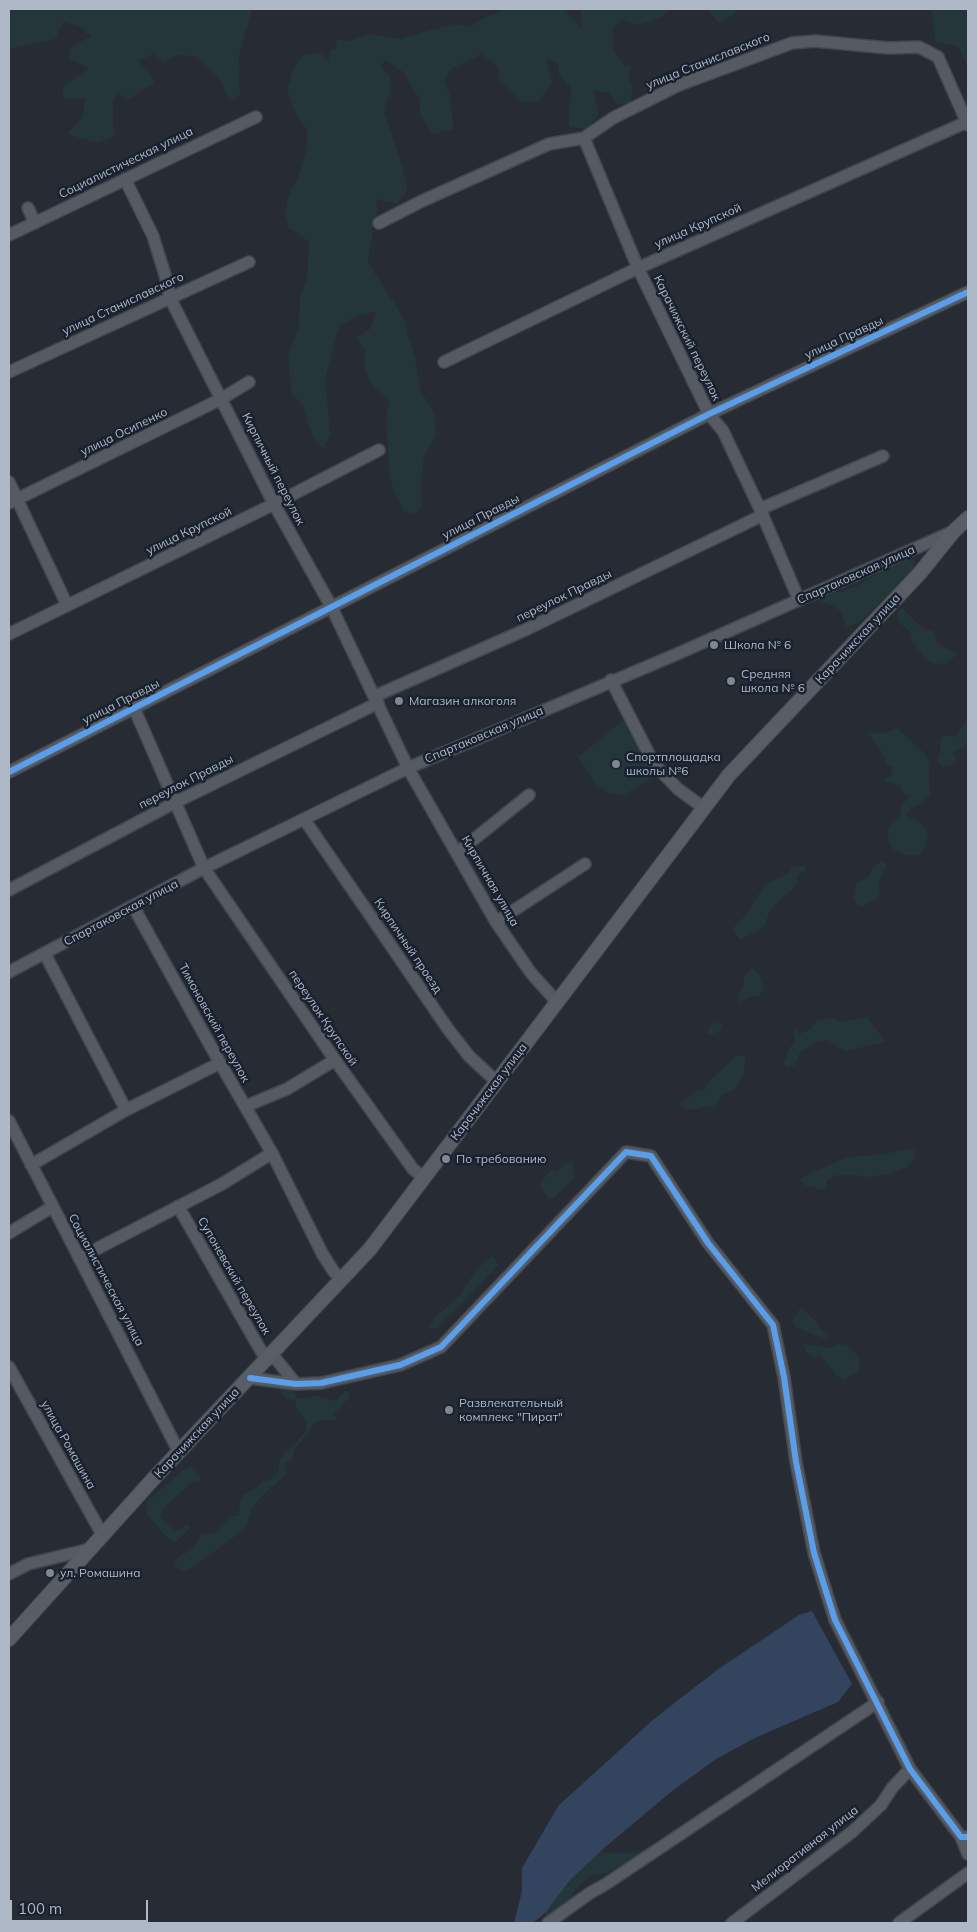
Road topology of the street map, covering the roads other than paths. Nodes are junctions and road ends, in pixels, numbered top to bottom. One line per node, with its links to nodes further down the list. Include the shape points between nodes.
1 (256, 117): 4 (street, Социалистическая улица)
2 (967, 124): 3 (street, улица Станиславского, via 938,57 919,47 888,48 815,41 792,43 679,85 612,118); 10 (street, улица Крупской)
3 (584, 138): 7 (street, улица Станиславского, via 549,144); 10 (street, Карачижский переулок)
4 (125, 179): 6 (street, Социалистическая улица); 12 (street, Кирпичный переулок, via 153,236)
5 (28, 208): 6 (street)
6 (35, 222): 8 (street, Социалистическая улица)
7 (379, 223)
8 (9, 235)
9 (249, 262): 12 (street, улица Станиславского)
10 (638, 268): 13 (street, улица Крупской); 17 (street, Карачижский переулок)
11 (968, 292): 17 (street, улица Правды)
12 (170, 298): 14 (street, улица Станиславского); 16 (street, Кирпичный переулок)
13 (444, 362)
14 (9, 372)
15 (249, 382): 16 (street, улица Осипенко)
16 (221, 399): 21 (street, улица Осипенко); 22 (street, Кирпичный переулок)
17 (708, 414): 23 (street, Карачижский переулок, via 723,431); 28 (street, улица Правды)
18 (379, 450): 22 (street, улица Крупской)
19 (883, 456): 23 (street, переулок Правды)
20 (9, 482): 21 (street)
21 (13, 501): 27 (street)
22 (274, 504): 27 (street, улица Крупской); 28 (street, Кирпичный переулок)
23 (761, 512): 26 (street, Карачижский переулок); 31 (street, переулок Правды, via 526,630)
24 (968, 518): 25 (main road, Спартаковская улица)
25 (953, 532): 26 (street, Спартаковская улица); 37 (main road, Карачижская улица, via 920,573 729,775)
26 (799, 600): 30 (street, Спартаковская улица)
27 (67, 605): 29 (street, улица Крупской)
28 (330, 606): 31 (street, Кирпичный переулок); 32 (street, улица Правды)
29 (9, 634)
30 (611, 680): 33 (street, Спартаковская улица); 37 (street, via 654,764 678,789)
31 (376, 699): 33 (street, Кирпичный переулок); 36 (street, переулок Правды)
32 (134, 708): 34 (street, улица Правды); 36 (street, переулок Крупской)
33 (408, 768): 38 (street, Спартаковская улица); 39 (street, Кирпичная улица)
34 (9, 772)
35 (529, 795): 39 (street)
36 (176, 802): 41 (street, переулок Крупской); 42 (street, переулок Правды)
37 (704, 808): 47 (main road, Карачижская улица)
38 (304, 819): 41 (street, Спартаковская улица); 50 (street, Кирпичный проезд, via 448,1029 469,1056)
39 (457, 853): 44 (street, Кирпичная улица)
40 (585, 864): 44 (street)
41 (204, 868): 43 (street, Спартаковская улица); 48 (street, переулок Крупской)
42 (9, 890)
43 (133, 906): 45 (street, Спартаковская улица); 49 (street, Тимоновский переулок)
44 (496, 922): 47 (street, Кирпичная улица, via 531,973)
45 (45, 954): 46 (street, Спартаковская улица); 52 (street)
46 (9, 972)
47 (557, 1002): 50 (main road, Карачижская улица)
48 (335, 1060): 51 (street, via 287,1089); 56 (street, переулок Крупской, via 413,1169)
49 (220, 1063): 51 (street, Тимоновский переулок); 52 (street)
50 (497, 1082): 56 (main road, Карачижская улица)
51 (246, 1106): 54 (street, Тимоновский переулок)
52 (126, 1110): 55 (street)
53 (9, 1121): 55 (street, Социалистическая улица)
54 (272, 1153): 57 (street); 61 (street, Тимоновский переулок, via 323,1255)
55 (31, 1165): 58 (street, Социалистическая улица)
56 (424, 1178): 61 (main road, Карачижская улица, via 370,1249)
57 (178, 1206): 60 (street); 62 (street, Супоневский переулок, via 262,1351)
58 (52, 1207): 59 (street); 60 (street, Социалистическая улица)
59 (9, 1233)
60 (79, 1258): 66 (street, Социалистическая улица)
61 (342, 1279): 62 (main road, Карачижская улица)
62 (271, 1356): 64 (main road, Карачижская улица); 65 (street, Супоневский переулок)
63 (9, 1367): 67 (street, улица Ромашина)
64 (250, 1378): 65 (street); 66 (main road, Карачижская улица)
65 (296, 1384): 71 (street, via 321,1383 400,1365 440,1347 626,1152 652,1156 708,1243 773,1325 814,1553 835,1620)
66 (179, 1452): 67 (main road, Карачижская улица)
67 (103, 1536): 68 (main road, Карачижская улица)
68 (90, 1549): 69 (street, via 28,1564); 70 (main road, Карачижская улица)
69 (9, 1574)
70 (9, 1639)
71 (878, 1702): 72 (street); 76 (street)
72 (910, 1769): 73 (street); 77 (street, Мелиоративная улица, via 881,1805 852,1832)
73 (964, 1837): 74 (street)
74 (968, 1854)
75 (968, 1873): 78 (street)
76 (548, 1923)
77 (732, 1923)
78 (899, 1923)

